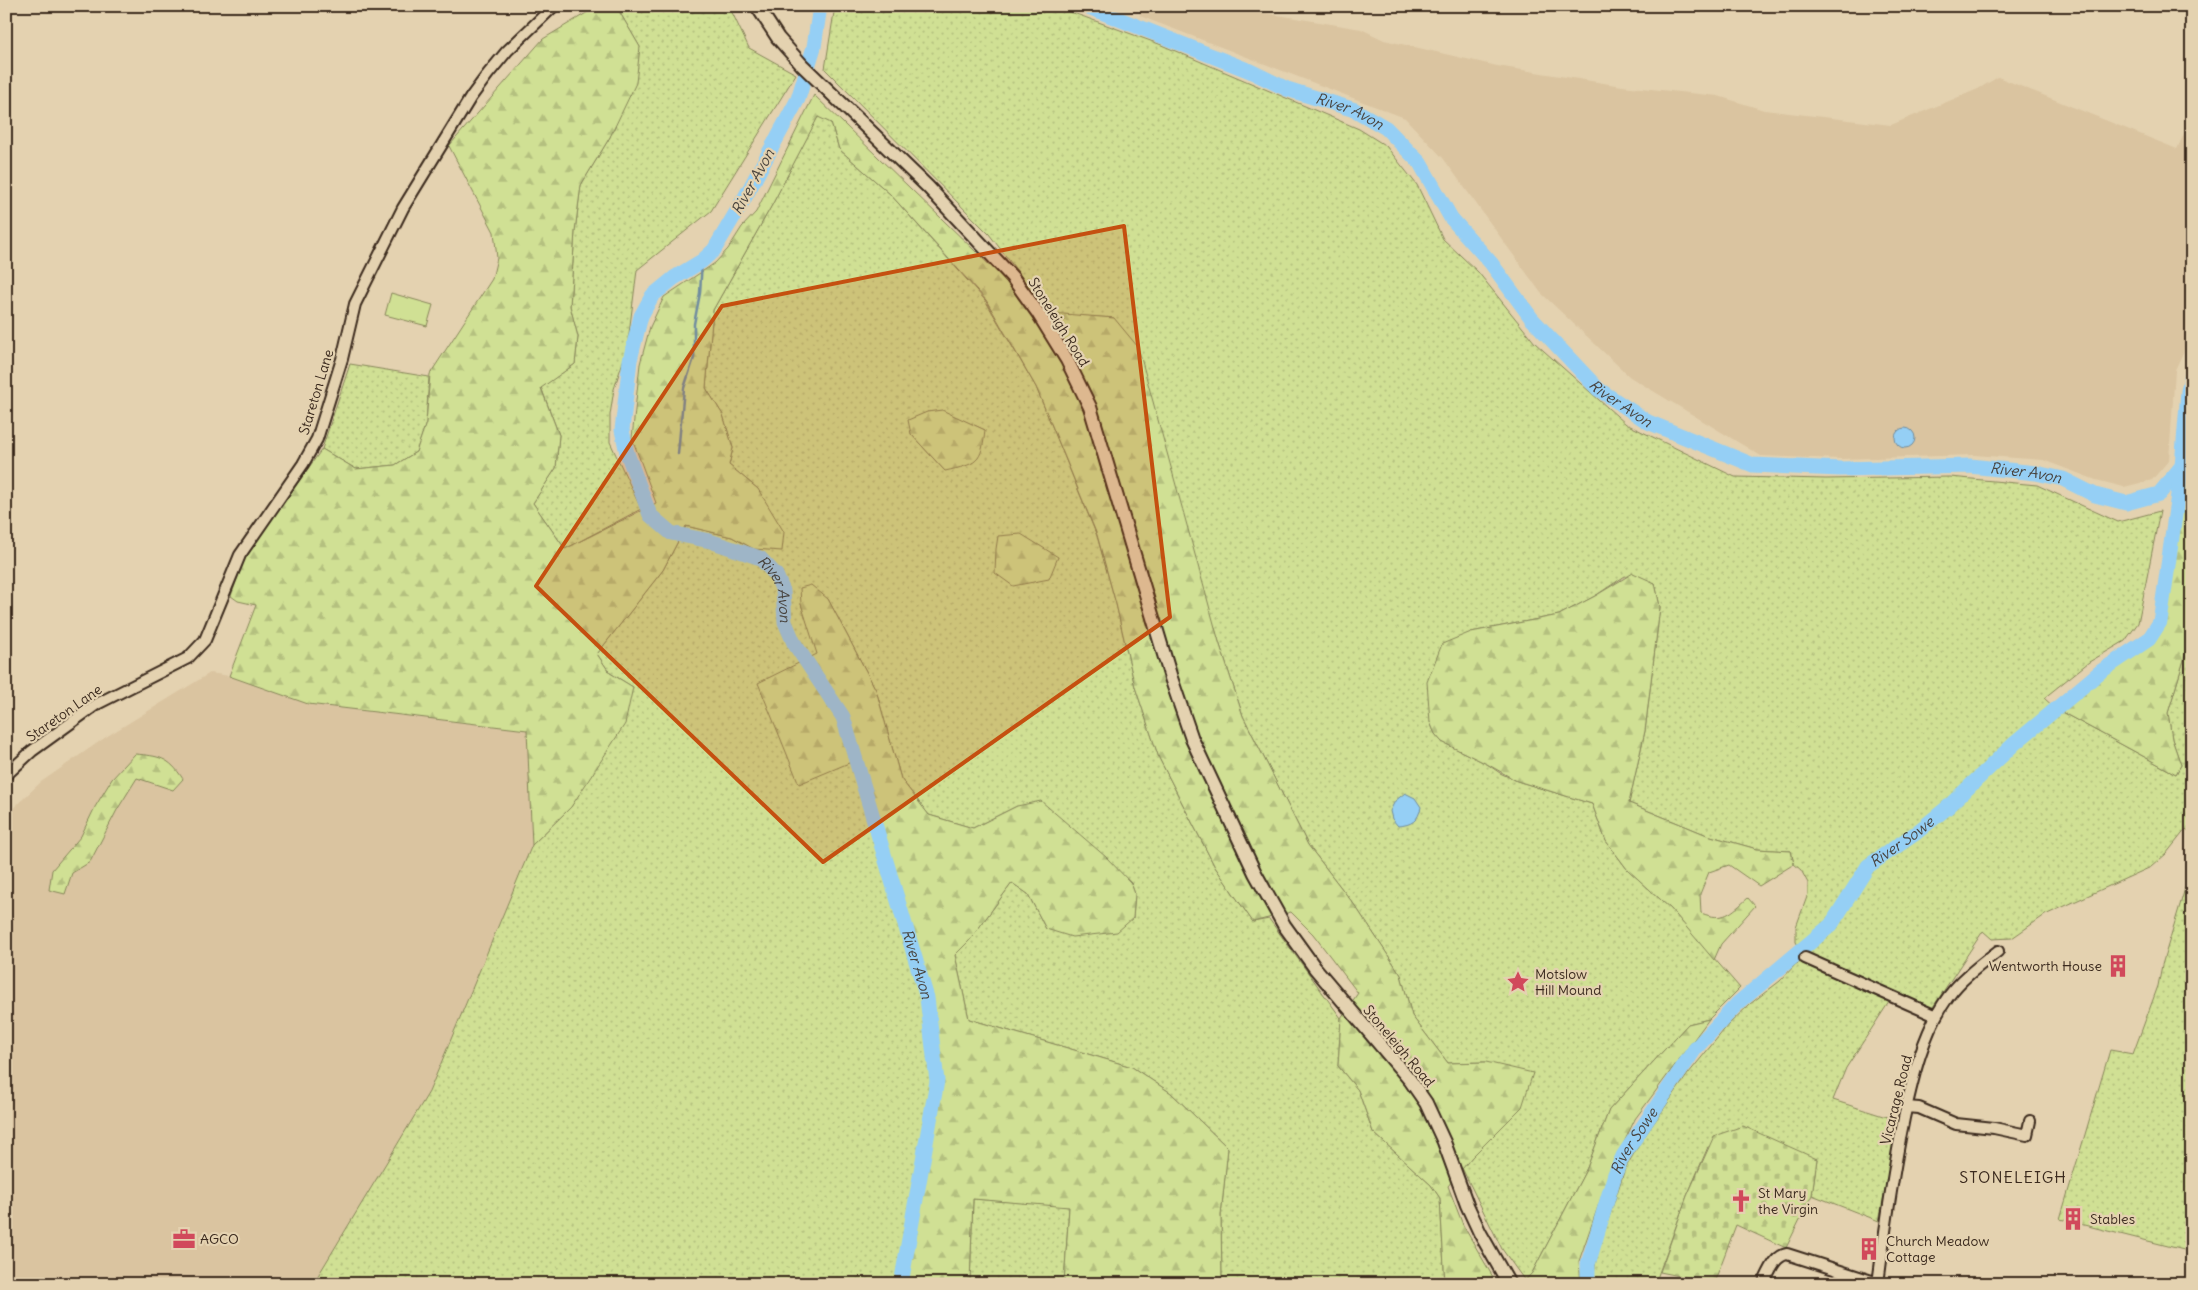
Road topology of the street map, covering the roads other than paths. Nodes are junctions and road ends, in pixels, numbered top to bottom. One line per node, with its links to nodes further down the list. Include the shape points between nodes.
1 (554, 6): 3 (street, Stareton Lane, via 507,51 471,97 403,208 355,304 317,439 240,555 205,640 188,658 97,704 32,751)
2 (757, 6): 10 (main road, Stoneleigh Road, via 778,38 802,65 928,187 994,257 1038,313 1067,360 1090,407 1170,678 1192,739 1254,870 1284,925 1426,1102 1467,1205)
3 (6, 775)
4 (1998, 951): 6 (street, Vicarage Road, via 1962,980)
5 (1805, 958): 6 (street)
6 (1936, 1016): 7 (street, Vicarage Road, via 1925,1041)
7 (1907, 1107): 8 (street, via 1919,1108 1956,1124 2027,1135); 9 (street, Vicarage Road, via 1897,1151)
8 (2030, 1121)
9 (1878, 1283): 11 (street, via 1783,1254)
10 (1509, 1284)
11 (1763, 1284)

